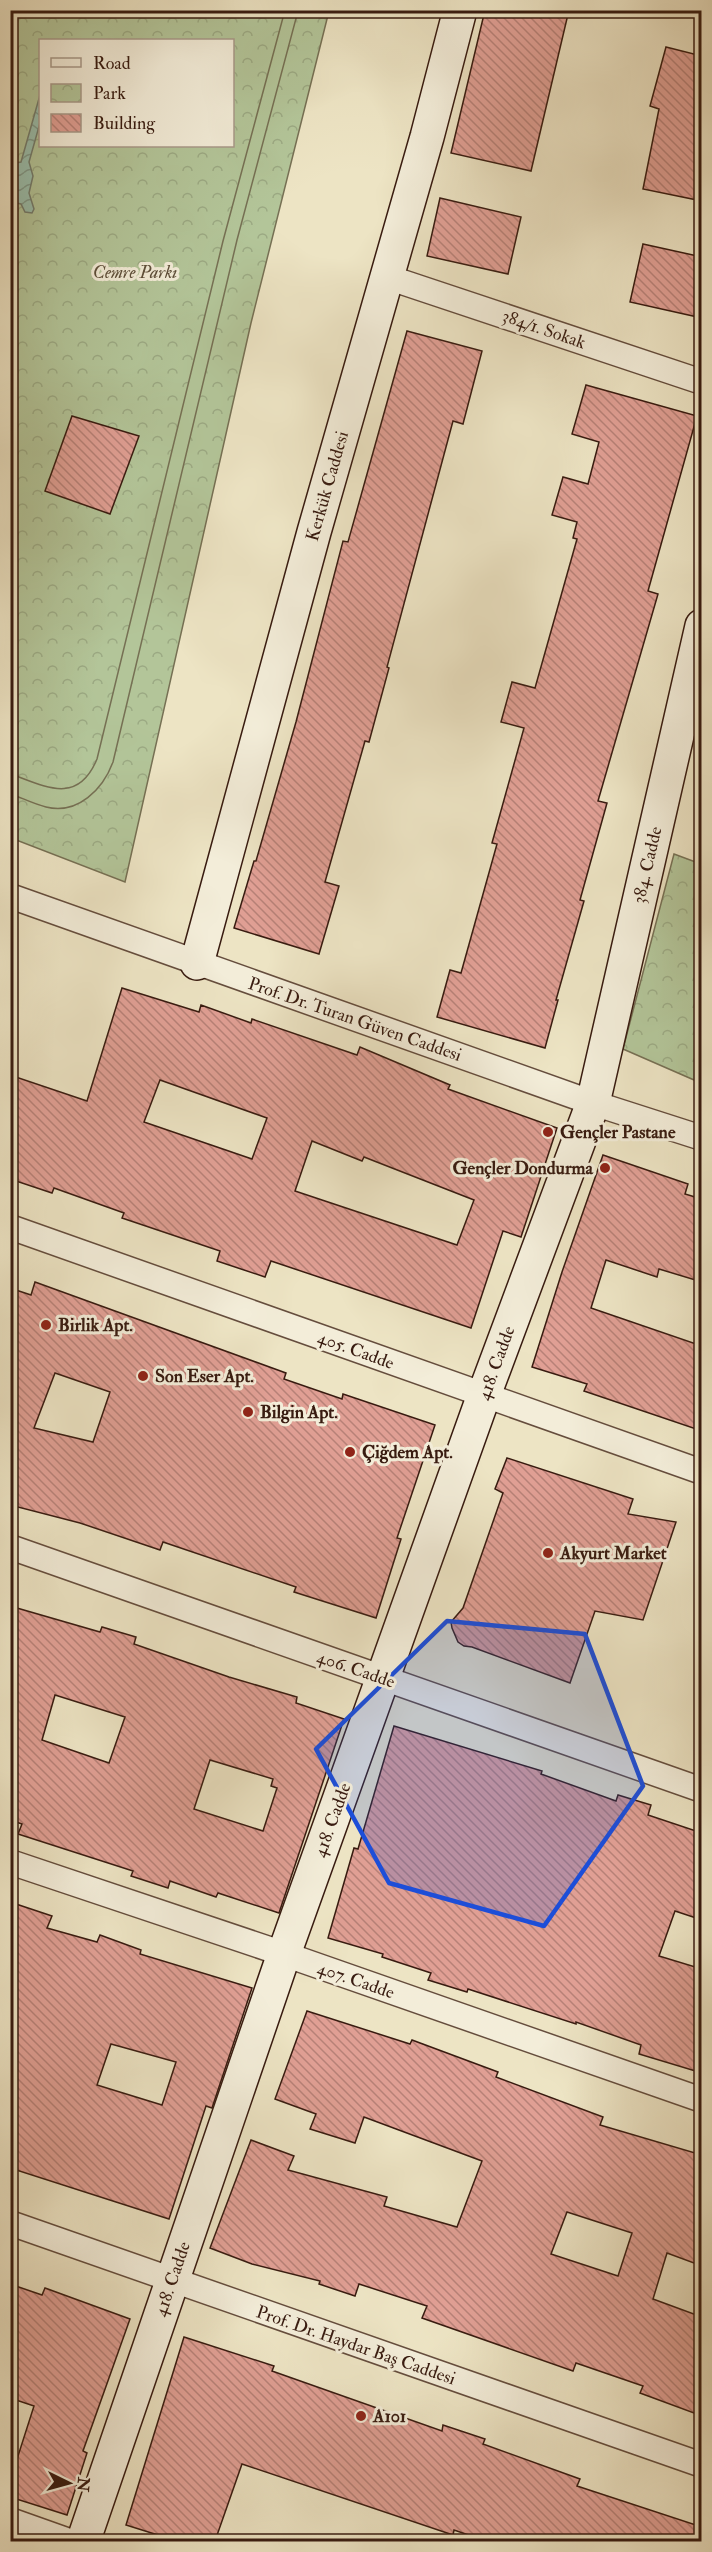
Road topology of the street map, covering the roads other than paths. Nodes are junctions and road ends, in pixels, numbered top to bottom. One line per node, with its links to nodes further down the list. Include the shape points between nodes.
1 (460, 10): 2 (street, Kerkük Caddesi)
2 (387, 277): 3 (street, 384/1. Sokak); 6 (street, Kerkük Caddesi)
3 (702, 382)
4 (702, 626): 7 (street, 384. Cadde)
5 (10, 896): 6 (street, Prof. Dr. Turan Güven Caddesi)
6 (197, 963): 7 (street, Prof. Dr. Turan Güven Caddesi)
7 (593, 1103): 8 (street, Prof. Dr. Turan Güven Caddesi); 10 (street, 418. Cadde)
8 (702, 1138)
9 (10, 1227): 10 (street, 405. Cadde)
10 (484, 1395): 11 (street, 405. Cadde); 13 (street, 418. Cadde)
11 (702, 1472)
12 (10, 1547): 13 (street, 406. Cadde)
13 (382, 1678): 14 (street, 406. Cadde); 16 (street, 418. Cadde)
14 (702, 1790)
15 (10, 1862): 16 (street, 407. Cadde)
16 (284, 1954): 17 (street, 407. Cadde); 19 (street, 418. Cadde)
17 (702, 2100)
18 (10, 2223): 19 (street, Prof. Dr. Haydar Baş Caddesi)
19 (171, 2281): 20 (street, Prof. Dr. Haydar Baş Caddesi); 23 (street, 418. Cadde)
20 (702, 2464)
21 (10, 2520): 22 (street)
22 (72, 2541)
23 (83, 2541)

